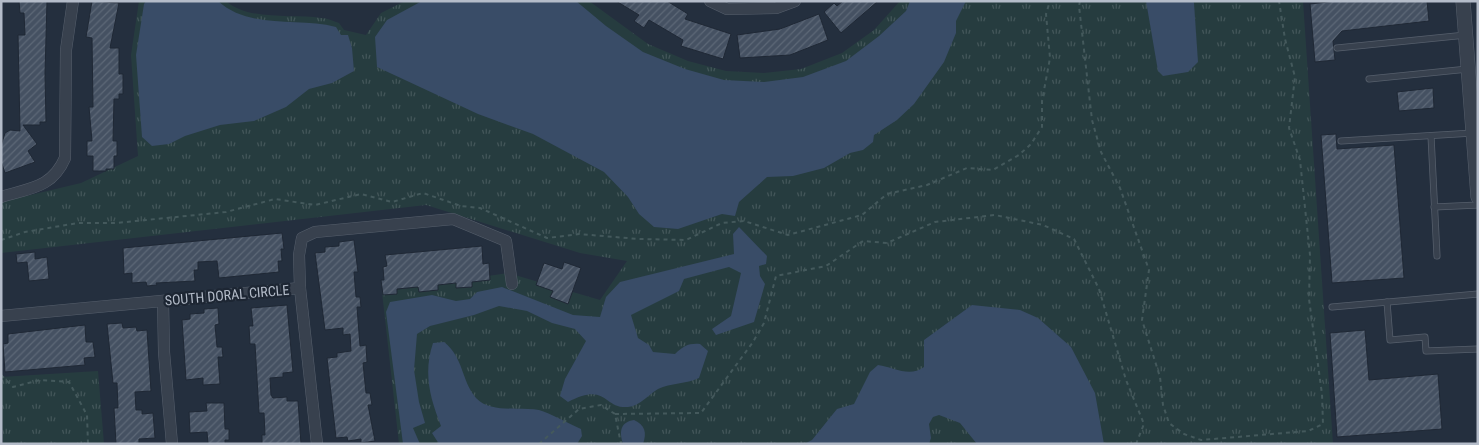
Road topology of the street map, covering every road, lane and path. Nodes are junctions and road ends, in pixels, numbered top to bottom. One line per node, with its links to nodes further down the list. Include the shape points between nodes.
1 (73, 1): 15 (street, via 66,50 65,158 59,172 46,183)
2 (710, 1): 3 (street, via 727,9 776,8)
3 (795, 1)
4 (1050, 1): 19 (path, via 1046,14 1050,58 1042,101 1042,127 1019,155 993,170 967,168 927,184 887,194 862,215 788,235 744,221 722,223 686,240 579,234 546,238 480,208 461,206 423,194 392,202 361,194 315,205 275,199 226,212 78,223 25,232)
5 (1080, 1): 6 (path, via 1092,120 1101,152 1120,188 1149,270 1142,320 1160,377 1162,405 1169,423 1184,434 1201,440 1308,431 1323,424 1309,300 1310,255 1300,160 1289,128 1295,77)
6 (1279, 1)
7 (1463, 1): 8 (street)
8 (1466, 36): 9 (lane); 10 (street)
9 (1337, 48)
10 (1468, 69): 11 (lane); 12 (street)
11 (1369, 78)
12 (1473, 133): 13 (lane); 16 (street)
13 (1431, 136): 14 (lane); 18 (lane)
14 (1341, 141)
15 (1, 197)
16 (1478, 197)
17 (1478, 205): 18 (lane)
18 (1434, 207): 20 (lane)
19 (1, 240)
20 (1437, 256)
21 (512, 284): 22 (street, SOUTH DORAL CIRCLE, via 506,241 453,219 315,232 302,238)
22 (300, 288): 24 (street, SOUTH DORAL CIRCLE); 33 (street)
23 (1478, 294): 25 (lane)
24 (163, 301): 27 (street, SOUTH DORAL CIRCLE); 32 (street)
25 (1387, 302): 26 (lane); 28 (lane, via 1390,340 1425,337 1426,351)
26 (1332, 307)
27 (1, 316)
28 (1478, 349)
29 (1, 375): 31 (path, via 14,386 40,380 69,382 87,416)
30 (615, 414): 34 (path, via 601,406 579,409); 35 (path); 36 (path, via 700,413 764,323 776,276 826,266 863,242 887,243 935,222 995,215 1043,225 1074,239 1099,289 1126,380 1144,424)
31 (88, 444)
32 (172, 444)
33 (317, 444)
34 (539, 444)
35 (621, 444)
36 (1136, 444)

